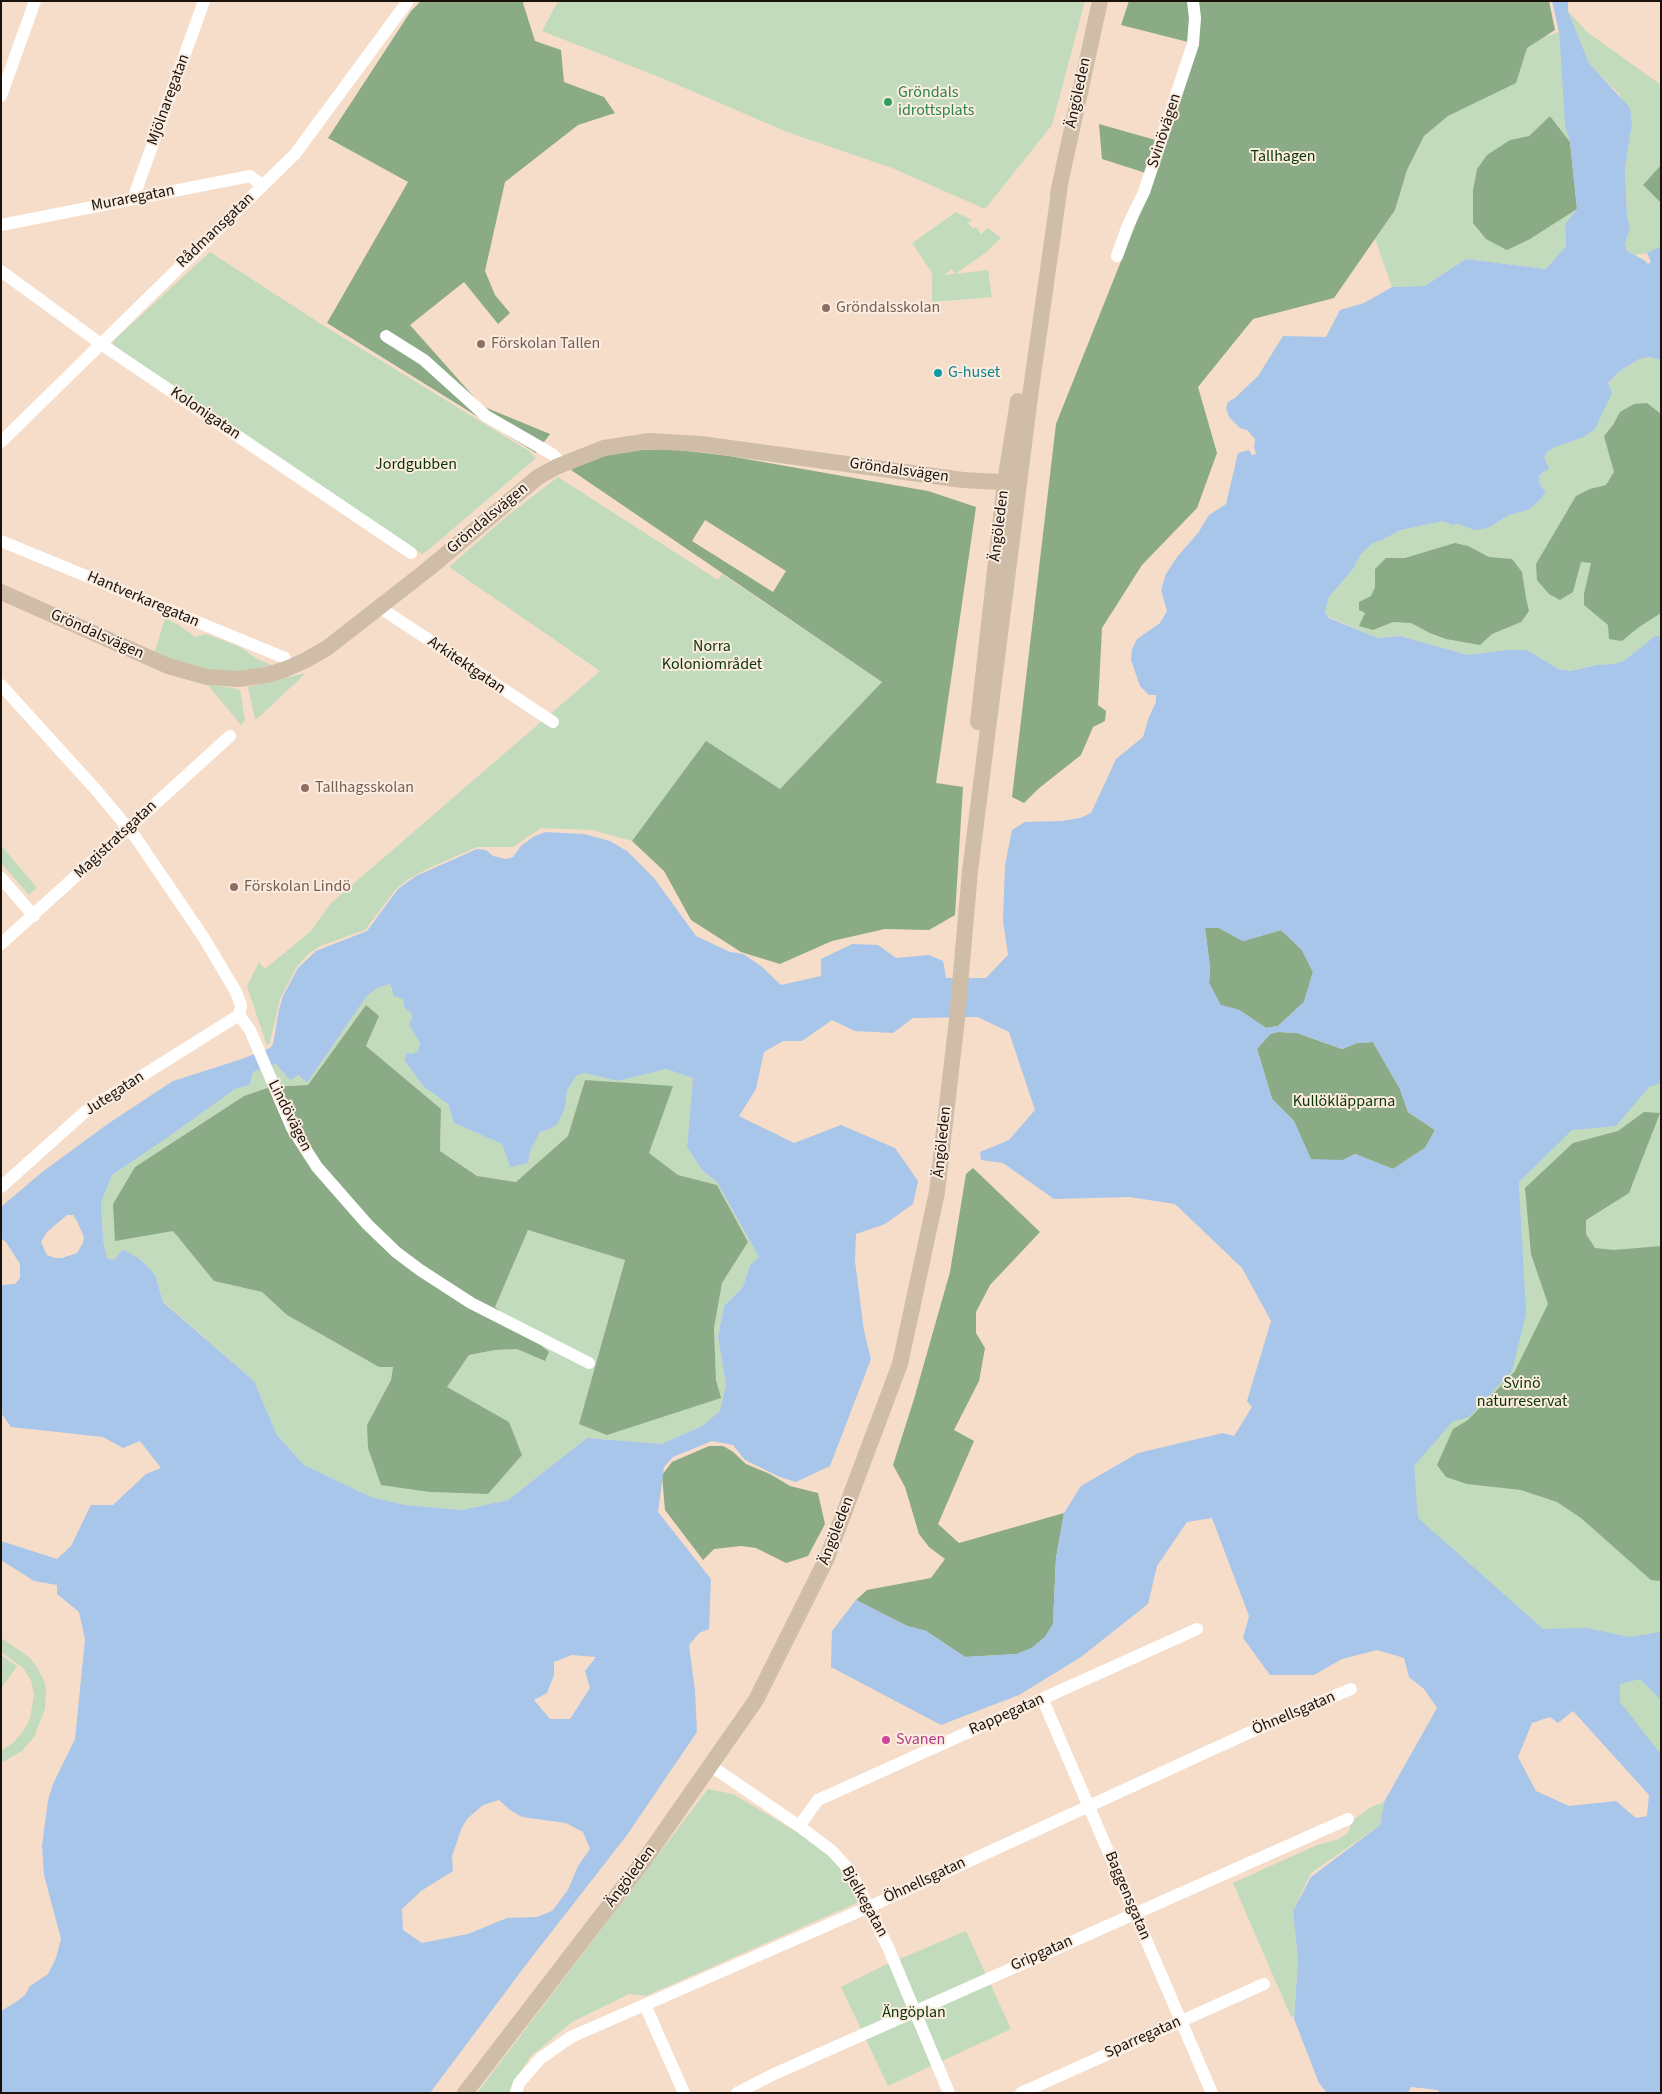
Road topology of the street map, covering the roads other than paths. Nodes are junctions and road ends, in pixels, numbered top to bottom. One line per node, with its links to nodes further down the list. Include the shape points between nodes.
1 (204, 1): 8 (street, Mjölnaregatan)
2 (408, 1): 7 (street, Rådmansgatan, via 295,154)
3 (1100, 1): 16 (main road, Ängöleden, via 1060,185)
4 (1193, 1): 10 (street, Svinövägen, via 1193,44 1144,192)
5 (30, 3): 6 (street)
6 (1, 96)
7 (262, 185): 8 (street, Muraregatan, via 250,176); 13 (street, Rådmansgatan)
8 (133, 199): 9 (street, Muraregatan)
9 (1, 225)
10 (1117, 256)
11 (1, 271): 13 (street, Kolonigatan)
12 (386, 336): 15 (street, via 424,360 486,416 552,454)
13 (100, 344): 14 (street, Rådmansgatan); 18 (street, Kolonigatan)
14 (1, 442)
15 (562, 464): 16 (main road, Gröndalsvägen, via 604,448 649,441 701,444 962,480); 20 (main road, Gröndalsvägen, via 538,477)
16 (1012, 483): 35 (main road, Ängöleden, via 937,1192 900,1364 824,1566 756,1700)
17 (1, 540): 21 (street, Hantverkaregatan)
18 (412, 553)
19 (1, 592): 20 (main road, Gröndalsvägen, via 152,660 189,673 238,679 261,676 306,660)
20 (382, 606): 23 (street, Arkitektgatan)
21 (285, 658)
22 (1, 685): 25 (street, Lindövägen)
23 (553, 722)
24 (230, 736): 25 (street, Magistratsgatan)
25 (128, 828): 27 (street, Magistratsgatan); 29 (street, Lindövägen, via 236,992 241,1006)
26 (1, 878): 27 (street)
27 (34, 916): 28 (street, Magistratsgatan)
28 (1, 944)
29 (239, 1014): 30 (street, Jutegatan, via 86,1111); 31 (street, Lindövägen, via 250,1030 292,1128 317,1167 367,1224 396,1252 471,1303)
30 (1, 1187)
31 (589, 1363)
32 (1197, 1629): 34 (street, Rappegatan)
33 (1351, 1689): 36 (street, Öhnellsgatan)
34 (1043, 1700): 36 (street, Baggensgatan); 38 (street, Rappegatan, via 818,1800)
35 (711, 1766): 38 (street, Bjelkegatan); 45 (main road, Ängöleden, via 645,1859)
36 (1088, 1806): 39 (street, Öhnellsgatan); 40 (street, Baggensgatan)
37 (1348, 1819): 40 (street, Gripgatan)
38 (800, 1826): 39 (street, Bjelkegatan, via 845,1865)
39 (869, 1907): 42 (street, Öhnellsgatan); 43 (street, Bjelkegatan)
40 (1134, 1913): 43 (street, Gripgatan); 44 (street, Baggensgatan)
41 (1264, 1984): 44 (street, Sparregatan)
42 (645, 2005): 46 (street, Öhnellsgatan, via 572,2037 540,2058 519,2083); 47 (street)
43 (915, 2011): 48 (street, Gripgatan); 49 (street, Bjelkegatan)
44 (1181, 2021): 50 (street, Sparregatan); 51 (street, Baggensgatan)
45 (465, 2093)
46 (516, 2093)
47 (684, 2093)
48 (737, 2093)
49 (949, 2093)
50 (1021, 2093)
51 (1212, 2093)

